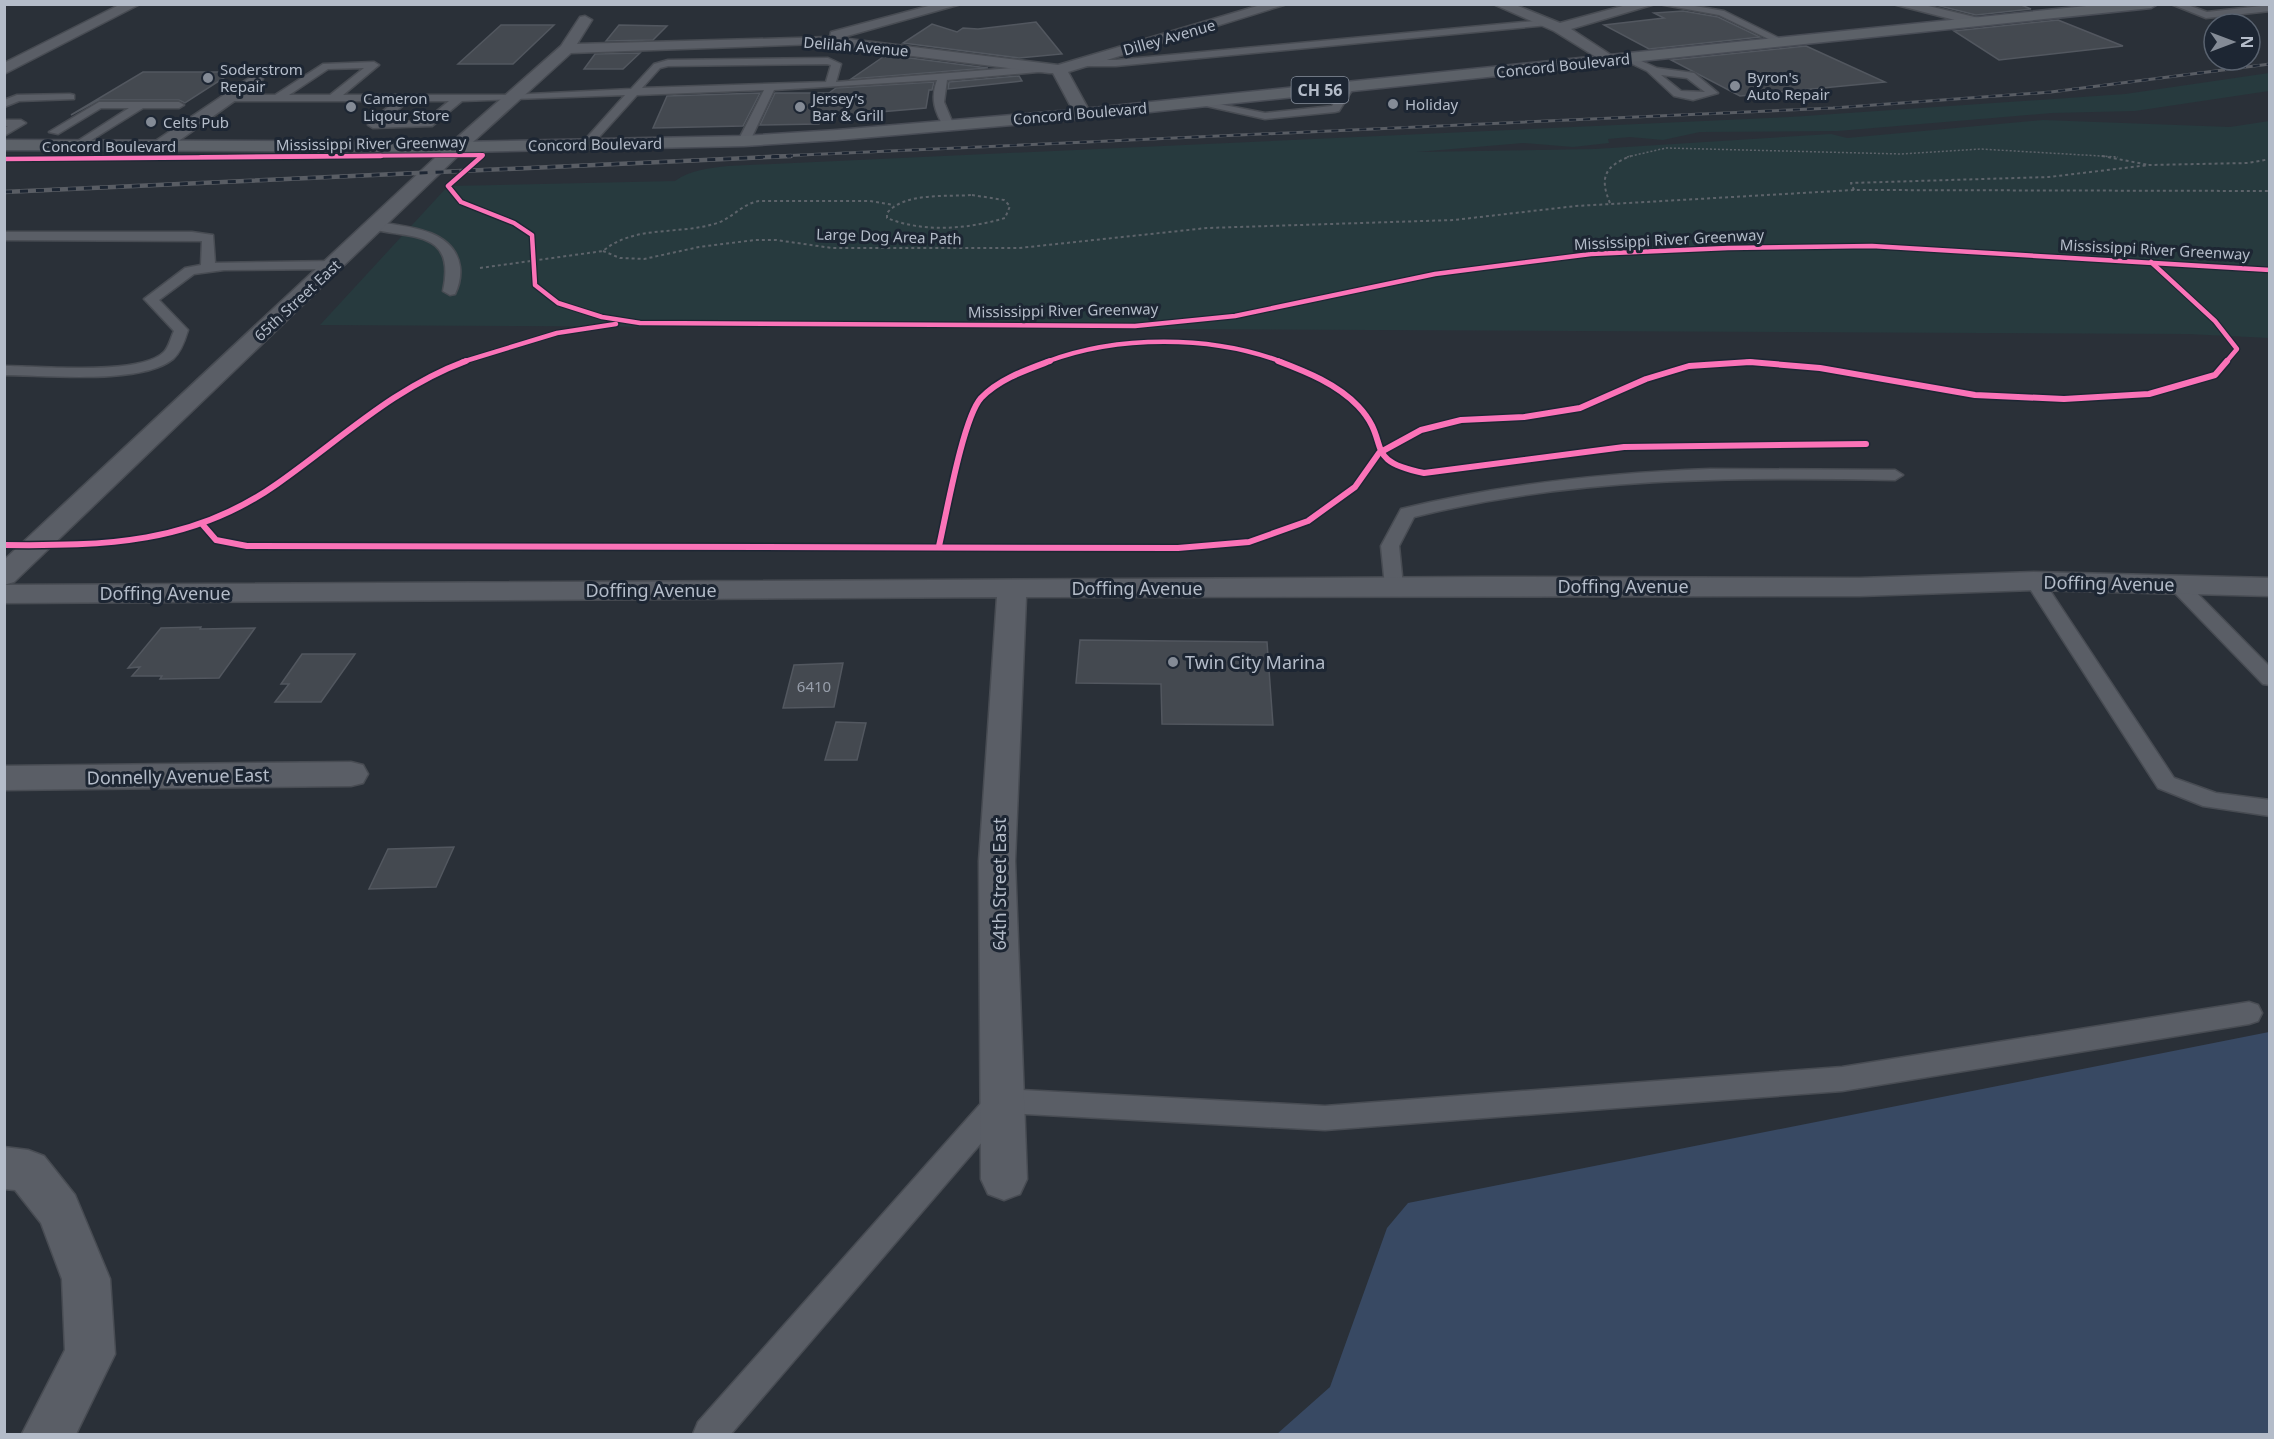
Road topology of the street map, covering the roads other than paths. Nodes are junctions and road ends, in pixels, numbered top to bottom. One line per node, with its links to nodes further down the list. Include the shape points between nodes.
1 (133, 4): 20 (street)
2 (954, 4): 14 (street)
3 (1280, 4): 19 (street, Dilley Avenue)
4 (1500, 4): 13 (street)
5 (1648, 4): 13 (street)
6 (1663, 4): 15 (lane, via 1721,13)
7 (1900, 4): 12 (street)
8 (2151, 4): 12 (main road, Concord Boulevard / CH 56)
9 (2175, 4): 10 (lane, via 2206,15)
10 (2270, 8)
11 (585, 20): 16 (street, 65th Street East)
12 (1978, 22): 15 (main road, Concord Boulevard / CH 56)
13 (1552, 26): 18 (street); 19 (lane)
14 (818, 40): 16 (street, Delilah Avenue); 21 (street, Delilah Avenue)
15 (1782, 42): 17 (main road, Concord Boulevard / CH 56)
16 (567, 49): 29 (street, 65th Street East)
17 (1627, 58): 18 (main road, Concord Boulevard / CH 56); 22 (lane)
18 (1609, 60): 38 (main road, Concord Boulevard / CH 56)
19 (1083, 63): 21 (street, Dilley Avenue)
20 (4, 69)
21 (1054, 69): 23 (lane); 38 (street)
22 (1651, 70): 22 (lane, via 1690,75 1713,93 1672,93)
23 (943, 78): 25 (lane); 40 (lane, via 938,97 940,112)
24 (255, 79): 30 (street)
25 (830, 86): 26 (lane); 27 (lane, via 836,64 828,61 680,62 657,66)
26 (770, 88): 27 (lane); 43 (lane)
27 (633, 92): 29 (lane); 44 (lane)
28 (70, 97): 35 (lane, via 17,98)
29 (513, 97): 34 (lane); 48 (street, 65th Street East)
30 (229, 98): 31 (lane); 47 (street)
31 (277, 98): 32 (lane); 32 (lane, via 326,66 374,65)
32 (333, 98): 33 (lane)
33 (405, 98): 34 (lane); 34 (lane, via 373,125 428,124)
34 (459, 98)
35 (4, 104)
36 (141, 105): 37 (lane); 42 (lane); 42 (lane, via 99,105 54,132)
37 (179, 105)
38 (1083, 114): 40 (main road, Concord Boulevard / CH 56)
39 (4, 123): 41 (lane, via 21,123)
40 (949, 126): 43 (main road, Concord Boulevard / CH 56)
41 (4, 133)
42 (96, 134): 46 (lane)
43 (744, 141): 44 (main road, Concord Boulevard / CH 56)
44 (586, 145): 48 (main road, Concord Boulevard / CH 56)
45 (4, 146): 46 (main road, Concord Boulevard / CH 56)
46 (77, 146): 47 (main road, Concord Boulevard / CH 56)
47 (160, 146): 48 (main road, Concord Boulevard / CH 56)
48 (457, 147): 49 (street, 65th Street East)
49 (375, 226): 51 (street, 65th Street East); 53 (lane, via 405,230 438,242 456,263)
50 (4, 236): 52 (lane, via 208,238)
51 (334, 264): 52 (lane); 56 (street, 65th Street East)
52 (208, 268): 54 (lane, via 190,271 151,299 181,330 170,355 155,364 129,371)
53 (450, 291)
54 (4, 370)
55 (1894, 475): 59 (lane, via 1728,472 1596,478 1461,498 1407,513 1390,546)
56 (4, 576)
57 (2034, 581): 58 (street, Doffing Avenue); 59 (street, Doffing Avenue, via 1860,587); 66 (lane, via 2166,783 2186,794)
58 (2177, 585): 60 (street, Doffing Avenue); 63 (lane)
59 (1394, 586): 61 (street, Doffing Avenue)
60 (2270, 587)
61 (1012, 588): 62 (street, Doffing Avenue); 68 (street, 64th Street East, via 997,861)
62 (4, 594)
63 (2270, 679)
64 (351, 774): 65 (street, Donnelly Avenue East)
65 (4, 778)
66 (2270, 808)
67 (2249, 1013): 68 (lane, via 1842,1079 1325,1118)
68 (1002, 1101): 70 (street, 64th Street East); 72 (lane)
69 (4, 1168): 71 (street, via 28,1171 60,1210 86,1279 90,1354)
70 (1004, 1179)
71 (48, 1434)
72 (710, 1434)

